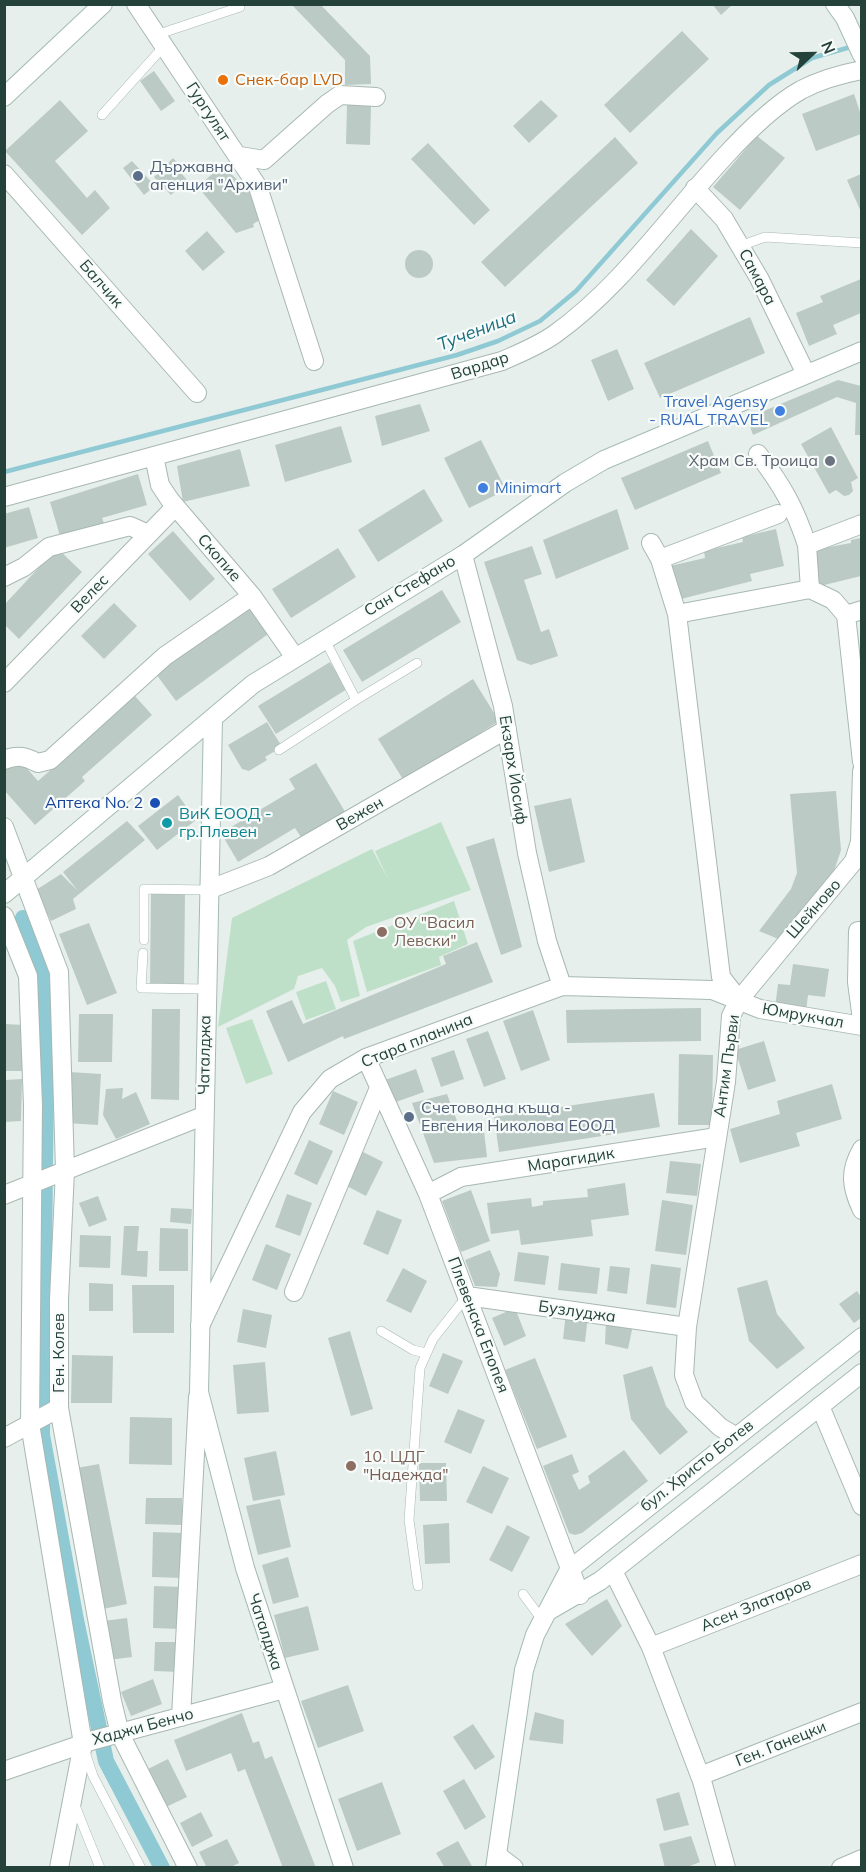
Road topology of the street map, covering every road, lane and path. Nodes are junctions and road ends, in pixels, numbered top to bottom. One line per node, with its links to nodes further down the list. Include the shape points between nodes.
1 (103, 4): 8 (street)
2 (136, 4): 5 (street, Гургулят)
3 (240, 7): 5 (lane)
4 (840, 11): 6 (street)
5 (162, 40): 10 (lane); 11 (street, Гургулят)
6 (861, 54)
7 (861, 70): 13 (street, Вардар, via 824,80 784,101 751,129)
8 (4, 97)
9 (376, 97): 11 (street, via 340,95 264,160)
10 (102, 115)
11 (240, 156): 17 (street, Гургулят, via 262,196)
12 (4, 174): 19 (street, Балчик)
13 (695, 188): 15 (street, Самара, via 724,219); 21 (street, Вардар, via 612,283 556,333 534,347 502,361)
14 (861, 243): 15 (lane, via 765,237)
15 (740, 246): 18 (street, Самара)
16 (861, 351): 18 (street, Сан Стефано)
17 (314, 361)
18 (806, 374): 28 (street, Сан Стефано, via 604,460)
19 (197, 393)
20 (758, 454): 27 (street, via 783,487)
21 (154, 456): 22 (street, Вардар); 23 (street, Скопие, via 160,485)
22 (4, 497)
23 (175, 507): 26 (street, Велес); 31 (street, Скопие)
24 (778, 514): 33 (street, Антим Първи, via 656,551)
25 (861, 524): 27 (street)
26 (148, 534): 29 (street, via 130,526 50,547); 37 (street, Велес)
27 (807, 545): 30 (street)
28 (464, 555): 34 (street, Сан Стефано); 40 (street, Екзарх Йосиф)
29 (4, 577)
30 (810, 589): 32 (street); 33 (street)
31 (252, 596): 35 (street, Скопие); 42 (street, via 165,656 50,760 38,763 16,756)
32 (854, 612): 43 (street)
33 (677, 614): 57 (street, Антим Първи, via 721,977)
34 (324, 638): 35 (street, Сан Стефано); 38 (lane)
35 (294, 656): 39 (street, Сан Стефано)
36 (417, 663): 38 (lane)
37 (4, 683)
38 (356, 700): 41 (lane)
39 (213, 718): 47 (street, Сан Стефано); 48 (street, Чаталджа)
40 (507, 729): 48 (street, Вежен, via 269,866); 54 (street, Екзарх Йосиф, via 527,853 547,941)
41 (279, 750)
42 (4, 760)
43 (861, 762)
44 (861, 771): 46 (street, Шейново)
45 (4, 827): 47 (street, Ген. Колев)
46 (861, 848): 57 (street, Шейново, via 835,887)
47 (25, 879): 49 (street, Сан Стефано); 65 (street, Ген. Колев, via 59,972)
48 (208, 890): 52 (lane, via 144,889); 55 (street, Чаталджа)
49 (4, 894)
50 (4, 915): 66 (street, Ген. Колев, via 28,976)
51 (861, 930): 58 (street, via 857,982)
52 (144, 940)
53 (143, 953): 55 (lane, via 141,988)
54 (562, 986): 56 (street, Стара планина); 60 (street, Стара планина)
55 (206, 989): 62 (street, Чаталджа)
56 (712, 990): 57 (street, Юмрукчал)
57 (739, 1000): 59 (street, Юмрукчал, via 760,1009); 63 (street, Антим Първи, via 731,1016)
58 (861, 1020)
59 (861, 1026)
60 (366, 1058): 61 (street, Плевенска Епопея); 73 (street, Стара планина, via 330,1079 302,1112)
61 (379, 1088): 67 (street, Плевенска Епопея); 70 (street)
62 (203, 1116): 65 (street); 73 (street, Чаталджа)
63 (717, 1137): 67 (street, Марагидик, via 461,1177); 72 (street, Антим Първи)
64 (861, 1149): 69 (street, via 853,1164 852,1188)
65 (60, 1172): 66 (street); 80 (street, Ген. Колев)
66 (34, 1183): 68 (street); 81 (street, Ген. Колев)
67 (428, 1194): 71 (street, Плевенска Епопея)
68 (4, 1195)
69 (861, 1210)
70 (294, 1292)
71 (467, 1296): 72 (street, Бузлуджа); 76 (lane); 88 (street, Плевенска Епопея)
72 (687, 1327): 82 (street, Антим Първи, via 684,1375 694,1402)
73 (200, 1328): 78 (street, Чаталджа)
74 (381, 1331): 76 (lane, via 413,1350)
75 (861, 1336): 82 (street, бул. Христо Ботев)
76 (426, 1353): 90 (lane, via 420,1368 409,1520)
77 (861, 1373): 79 (street, бул. Христо Ботев)
78 (199, 1392): 95 (street, Чаталджа, via 245,1568); 97 (street, Чаталджа)
79 (820, 1406): 85 (street, бул. Христо Ботев); 86 (street)
80 (55, 1410): 81 (street); 98 (street, Ген. Колев, via 112,1701)
81 (33, 1422): 83 (street); 98 (street, Ген. Колев)
82 (735, 1436): 84 (street, бул. Христо Ботев)
83 (4, 1438)
84 (694, 1469): 85 (street); 88 (street, бул. Христо Ботев)
85 (712, 1492): 89 (street, бул. Христо Ботев)
86 (861, 1506)
87 (861, 1564): 94 (street, Асен Златаров)
88 (569, 1570): 92 (street, Плевенска Епопея); 93 (street, бул. Христо Ботев)
89 (613, 1570): 92 (street, бул. Христо Ботев); 94 (street)
90 (418, 1586)
91 (523, 1594): 93 (lane)
92 (580, 1595): 93 (street, бул. Христо Ботев)
93 (546, 1615): 103 (street, бул. Христо Ботев, via 524,1670)
94 (651, 1647): 100 (street)
95 (284, 1689): 97 (street, Хаджи Бенчо); 108 (street, Чаталджа)
96 (861, 1712): 100 (street, Ген. Ганецки)
97 (181, 1717): 98 (street, Хаджи Бенчо)
98 (101, 1738): 99 (street, Хаджи Бенчо); 101 (street); 106 (lane, Ген. Колев, via 93,1776); 107 (street, Ген. Колев)
99 (4, 1771)
100 (700, 1776): 110 (street)
101 (72, 1799): 104 (street); 105 (lane)
102 (861, 1859): 111 (street)
103 (496, 1862): 109 (street)
104 (59, 1868)
105 (100, 1868)
106 (141, 1868)
107 (188, 1868)
108 (344, 1868)
109 (514, 1868)
110 (726, 1868)
111 (842, 1868)

